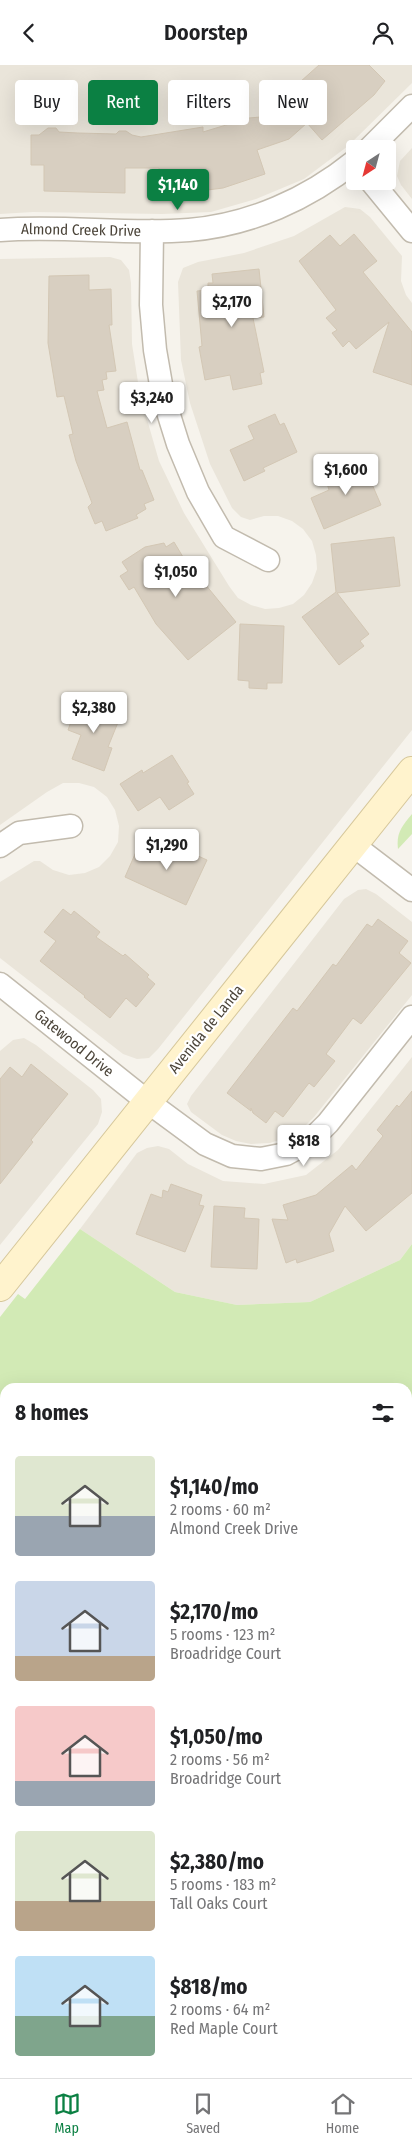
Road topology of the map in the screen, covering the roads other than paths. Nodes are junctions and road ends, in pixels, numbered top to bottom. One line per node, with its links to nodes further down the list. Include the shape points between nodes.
1 (412, 106): 2 (street)
2 (378, 140)
3 (346, 169): 6 (street, Almond Creek Drive, via 266,213 228,224)
4 (378, 190): 7 (street)
5 (0, 230): 6 (street, Almond Creek Drive, via 31,227)
6 (152, 231): 8 (street, via 151,305 155,350 163,396 178,444 198,492 224,537)
7 (412, 231)
8 (268, 560)
9 (412, 771): 11 (street, Avenida de Landa)
10 (71, 827): 12 (street, via 19,833)
11 (353, 845): 13 (street); 16 (street, Avenida de Landa)
12 (0, 847)
13 (412, 890)
14 (3, 993): 16 (street, Gatewood Drive)
15 (412, 1017): 16 (street, Gatewood Drive, via 328,1123 310,1141 286,1154 262,1159 232,1157 205,1144)
16 (148, 1102): 17 (street, Avenida de Landa)
17 (0, 1287)

